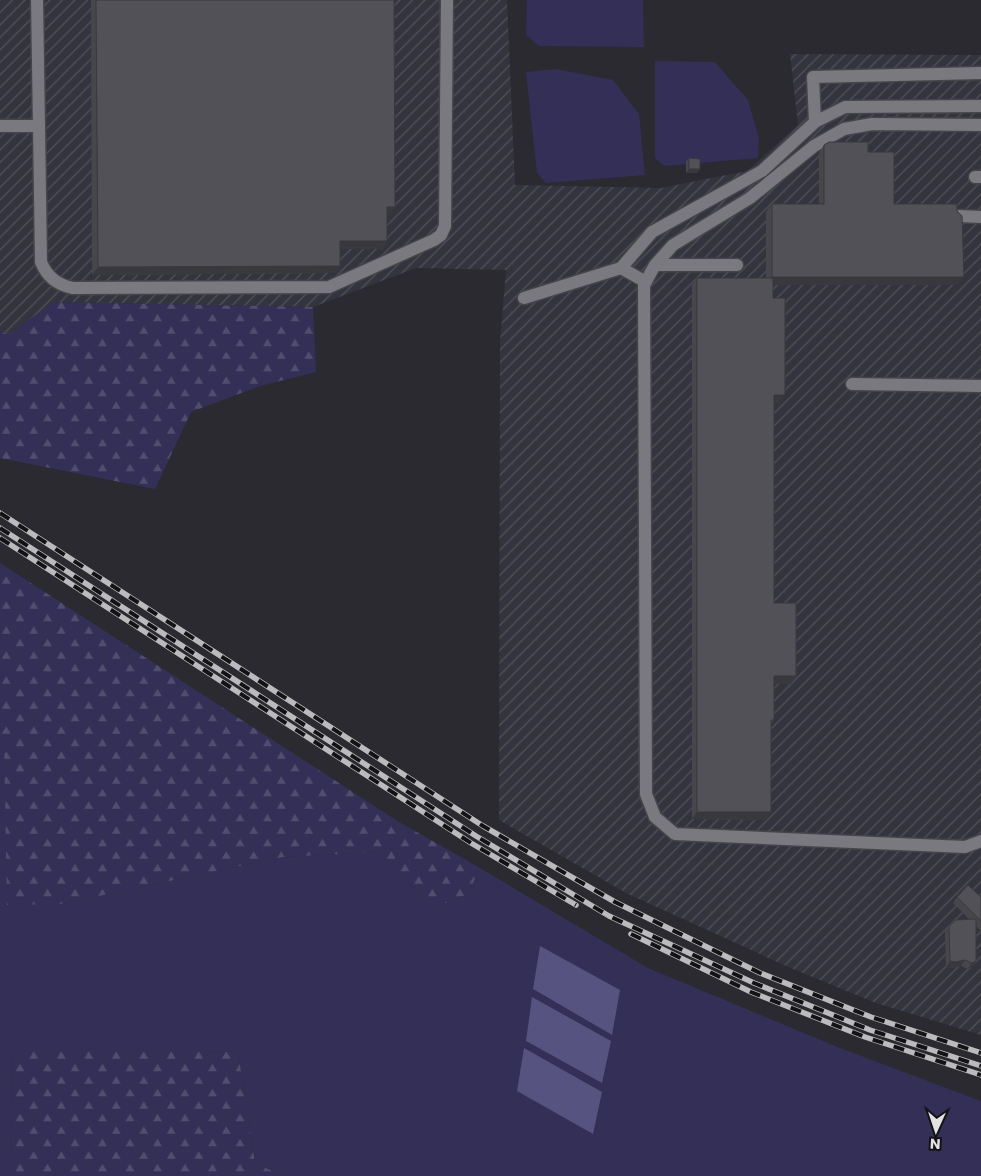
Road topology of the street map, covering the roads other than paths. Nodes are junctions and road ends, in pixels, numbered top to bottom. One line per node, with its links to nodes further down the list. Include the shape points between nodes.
1 (38, 0): 7 (lane)
2 (447, 0): 7 (lane, via 445,226 434,240 329,288 62,286 51,279 41,262)
3 (981, 73): 5 (lane, via 813,77)
4 (981, 106): 5 (lane, via 845,107)
5 (815, 122): 13 (lane, via 762,171 652,232)
6 (0, 126): 7 (lane)
7 (39, 126)
8 (981, 126): 12 (lane, via 872,124 844,129 814,146 750,198 673,245)
9 (959, 216): 10 (lane)
10 (981, 217)
11 (737, 264): 12 (lane)
12 (655, 265): 14 (lane)
13 (621, 268): 14 (lane); 15 (lane)
14 (646, 282): 18 (lane, via 646,794 655,817 675,834 965,847)
15 (524, 298)
16 (852, 384): 17 (lane)
17 (981, 386)
18 (981, 841)

